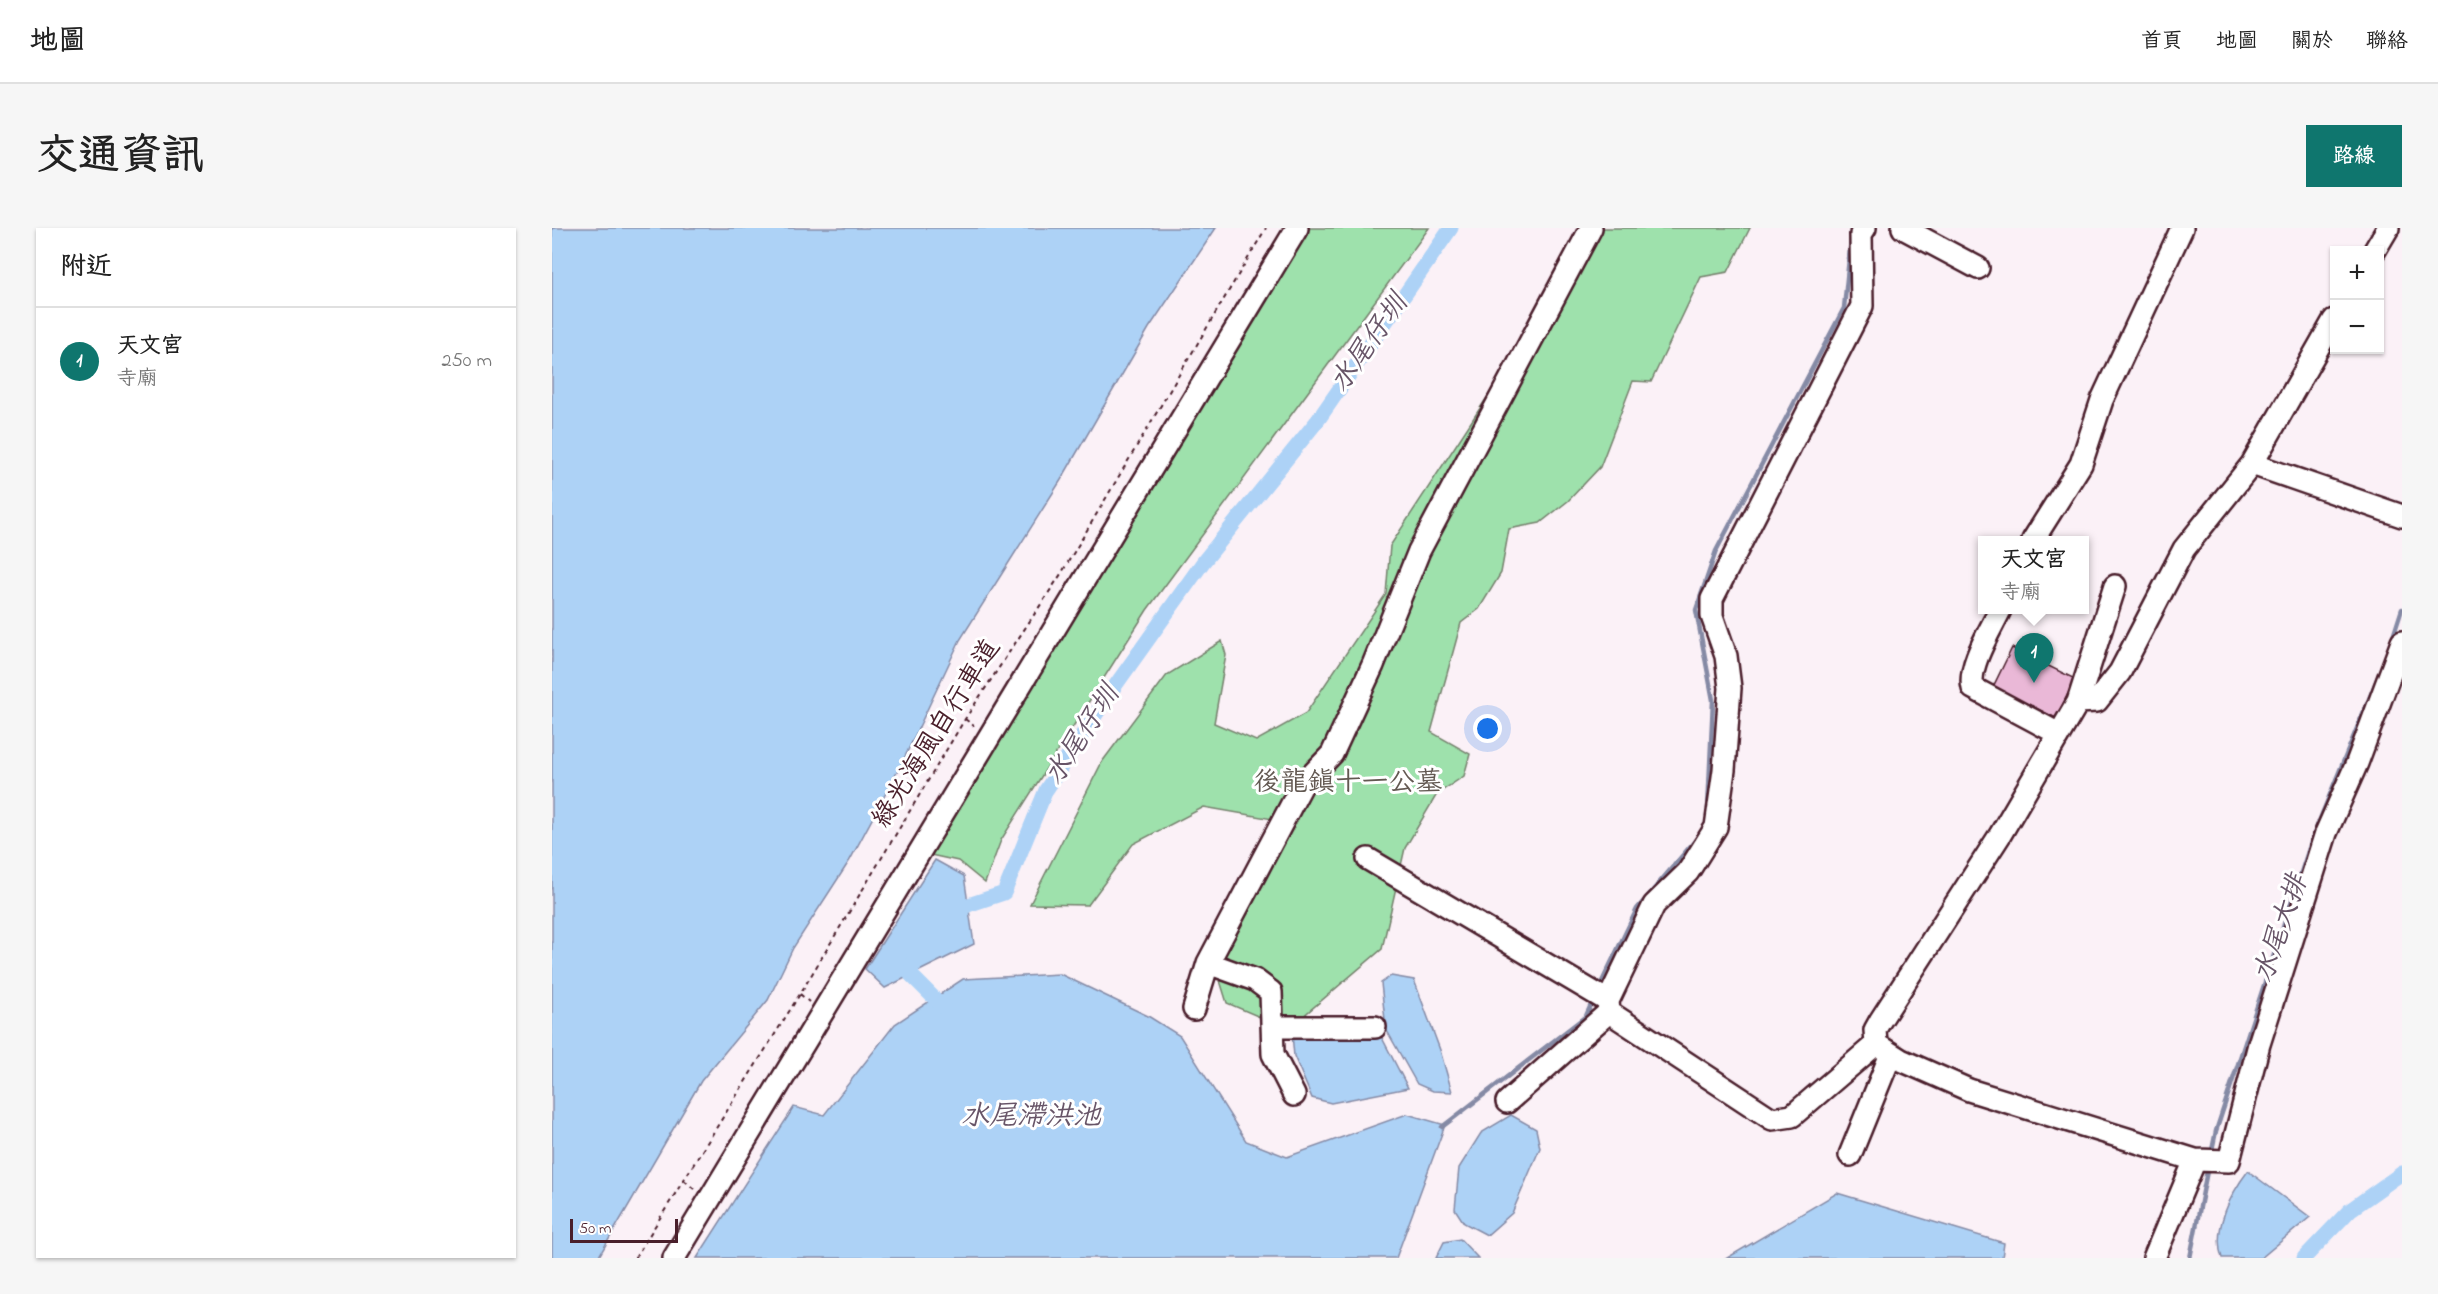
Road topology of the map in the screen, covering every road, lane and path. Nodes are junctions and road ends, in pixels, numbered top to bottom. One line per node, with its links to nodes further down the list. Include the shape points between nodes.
1 (1266, 228): 30 (path, 綠光海風自行車道, via 1061,574 964,719 800,994)
2 (1297, 228): 31 (street)
3 (1591, 228): 20 (street, via 1419,551 1332,754 1302,785)
4 (1865, 228): 21 (street, via 1861,234 1862,306 1712,599 1712,616 1726,656 1731,688 1716,827 1688,872 1654,905)
5 (1903, 228): 9 (street)
6 (2182, 228): 13 (street, via 2102,400 2081,464)
7 (2388, 228): 8 (street)
8 (2377, 246)
9 (1978, 268)
10 (2330, 327): 11 (street)
11 (2252, 464): 12 (street); 17 (street, via 2184,549 2120,672 2097,701)
12 (2402, 516)
13 (2036, 536)
14 (2115, 586): 17 (street)
15 (1998, 614): 18 (street, via 1973,669 1973,688)
16 (2402, 642): 29 (street, via 2326,833 2259,1044 2229,1161)
17 (2078, 702): 18 (street)
18 (2059, 734): 25 (street, via 2000,835 1875,1030)
19 (1368, 859): 21 (street)
20 (1208, 963): 22 (street); 23 (street, via 1255,980 1271,992)
21 (1602, 1000): 25 (street, via 1772,1119 1792,1116); 27 (street)
22 (1194, 1009)
23 (1273, 1027): 24 (street); 26 (street, via 1274,1054)
24 (1375, 1027)
25 (1884, 1049): 28 (street); 29 (street, via 1969,1090)
26 (1294, 1095)
27 (1507, 1102)
28 (1850, 1155)
29 (2205, 1161): 32 (street)
30 (635, 1258)
31 (674, 1258)
32 (2154, 1258)

